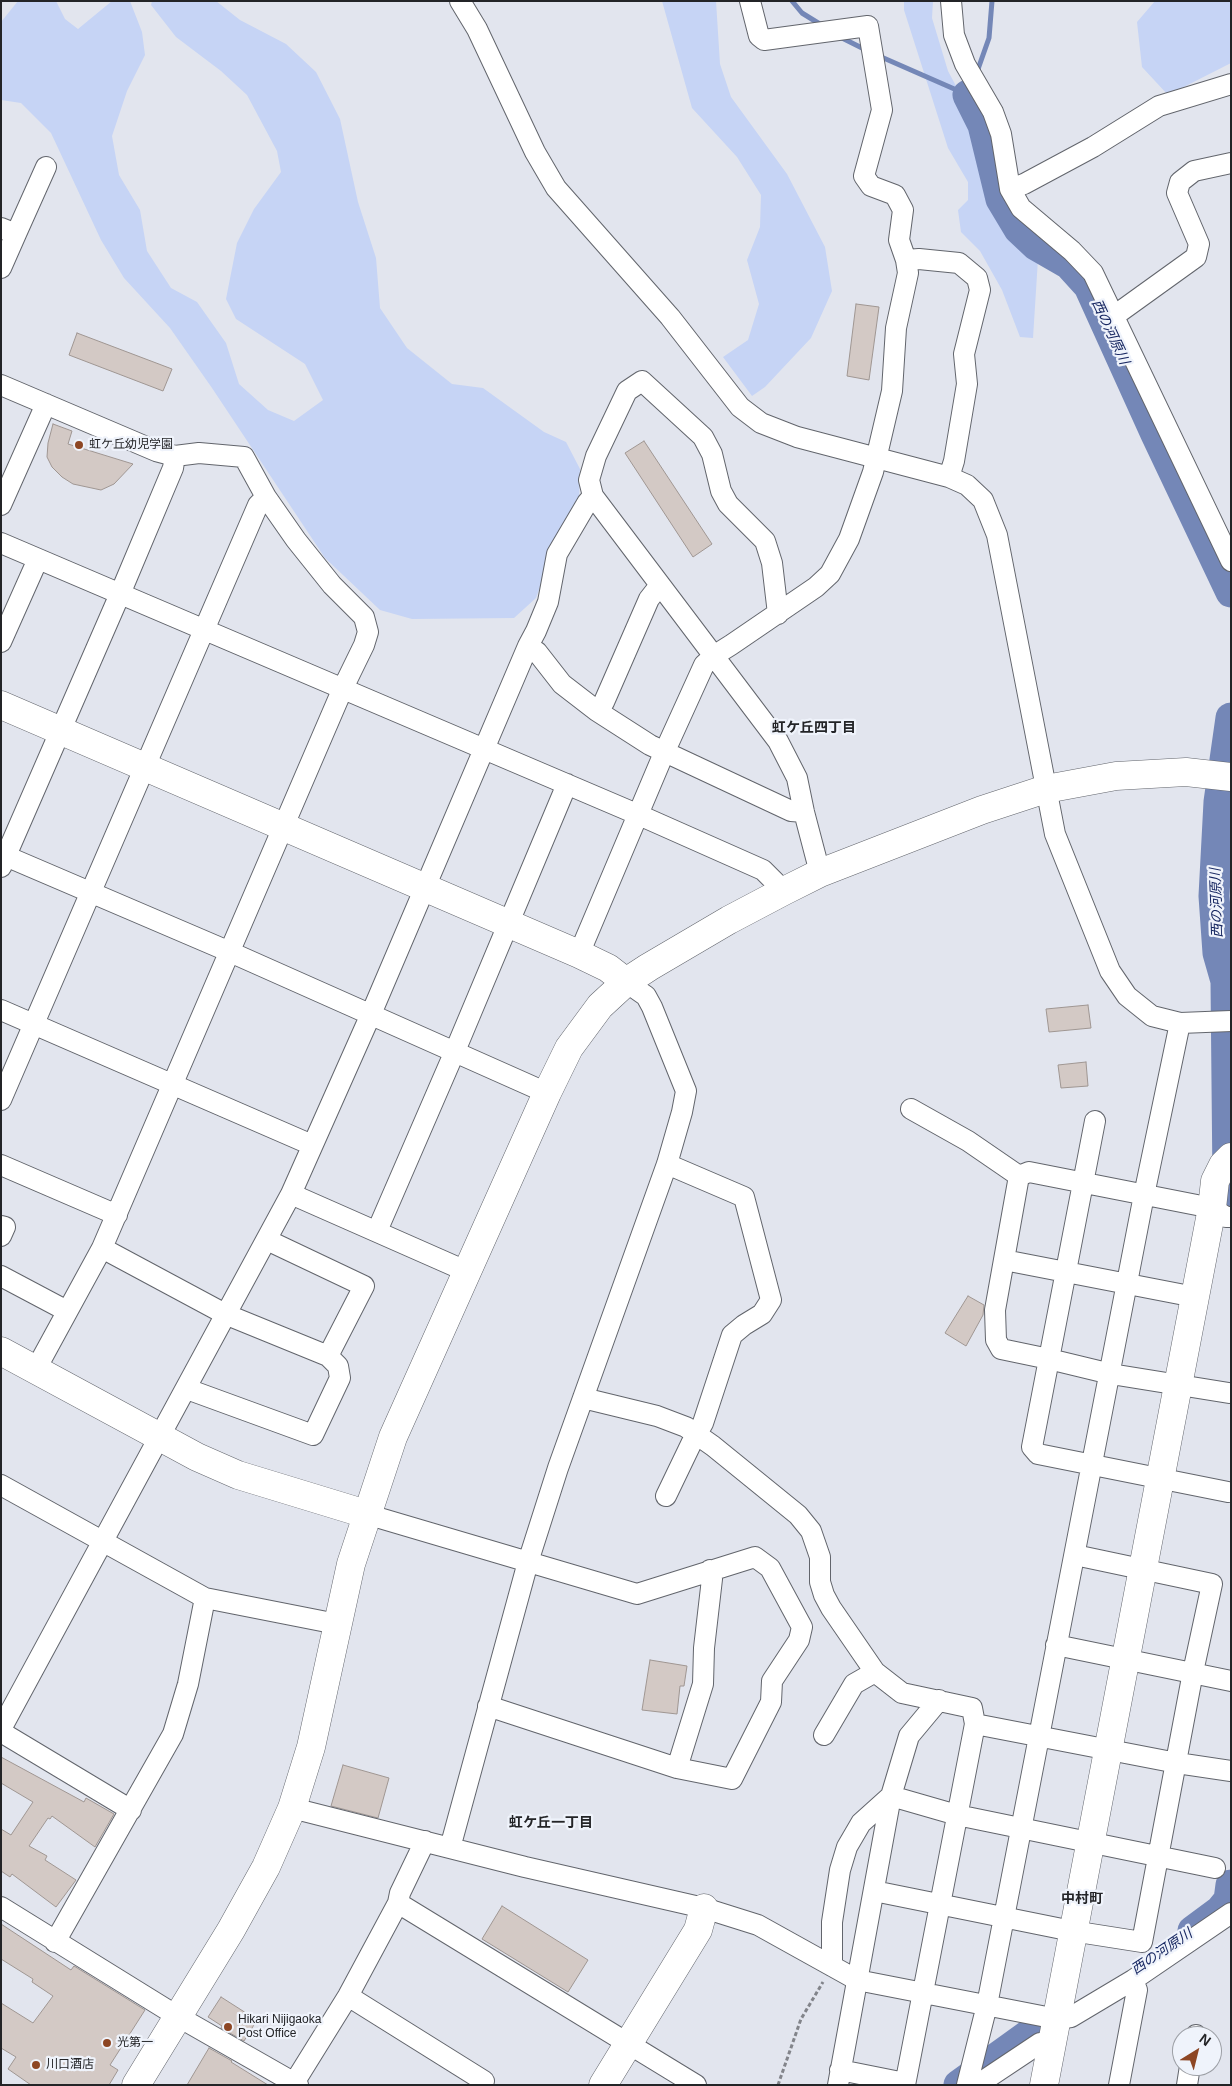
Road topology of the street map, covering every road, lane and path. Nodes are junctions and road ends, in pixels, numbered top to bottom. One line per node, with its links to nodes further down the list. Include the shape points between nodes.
1 (460, 1): 15 (street, via 556,188 670,317 740,407 761,423 797,437)
2 (750, 1): 9 (street, via 759,36 764,40 868,26 882,110 864,176 871,186 895,195 903,210 899,240)
3 (951, 1): 7 (street, via 954,35 965,64 993,112 1001,134)
4 (1231, 84): 7 (street, via 1159,106 1093,147)
5 (1231, 163): 11 (street, via 1194,171 1180,182 1177,193 1199,244 1196,257)
6 (46, 167): 8 (street)
7 (1010, 189): 11 (street, via 1021,208 1072,251 1092,273)
8 (8, 231): 10 (street)
9 (906, 260): 15 (street, via 908,272 893,350 892,391); 16 (street, via 959,263 976,278 980,290 964,354 967,384)
10 (1, 268)
11 (1114, 316): 22 (street)
12 (1, 385): 13 (street)
13 (46, 404): 14 (street); 19 (street)
14 (175, 456): 18 (street, via 200,453 244,457); 24 (street, via 173,468)
15 (876, 458): 16 (street); 25 (street, via 849,539 830,574)
16 (949, 477): 39 (street, via 967,485 983,500 997,536)
17 (593, 496): 23 (street); 25 (street, via 589,480 596,456 627,391 642,381 703,436 728,504 765,541 772,563); 28 (street, via 557,554 548,602)
18 (266, 497): 26 (street, via 258,505); 30 (street, via 332,585 364,617 368,632)
19 (1, 505)
20 (1, 543): 21 (street)
21 (38, 559): 24 (street); 27 (street)
22 (1231, 561)
23 (660, 585): 29 (street); 32 (street, via 649,599 604,702)
24 (120, 594): 26 (street); 33 (street)
25 (778, 614): 29 (street)
26 (204, 629): 30 (street); 36 (street)
27 (1, 642)
28 (528, 646): 32 (street, via 537,652 562,684); 34 (street)
29 (715, 654): 35 (street, via 704,665); 40 (street, via 778,741 798,778)
30 (343, 688): 34 (street); 42 (street)
31 (1, 705): 33 (street)
32 (597, 711): 35 (street)
33 (62, 732): 36 (street); 43 (street)
34 (482, 748): 38 (street); 45 (street)
35 (664, 753): 40 (street, via 791,810); 41 (street)
36 (145, 767): 42 (street); 47 (street)
37 (1231, 776): 39 (street, via 1186,772 1116,776)
38 (567, 784): 41 (street); 48 (street)
39 (1046, 789): 44 (street, via 982,810); 55 (street, via 1055,834 1110,971 1127,996 1152,1016)
40 (804, 812): 44 (street)
41 (638, 815): 46 (street, via 763,870); 50 (street)
42 (284, 826): 45 (street); 49 (street)
43 (3, 859): 47 (street)
44 (820, 873): 46 (street)
45 (423, 888): 48 (street); 53 (street)
46 (784, 891): 51 (street)
47 (91, 893): 49 (street); 56 (street)
48 (507, 923): 50 (street); 57 (street)
49 (230, 952): 53 (street); 58 (street)
50 (579, 954): 51 (street, via 608,968)
51 (626, 982): 59 (street, via 600,1006 570,1048); 65 (street, via 649,1001 686,1091)
52 (1, 1010): 56 (street)
53 (371, 1014): 57 (street); 63 (street)
54 (1231, 1021): 55 (street)
55 (1180, 1023): 70 (street)
56 (34, 1024): 58 (street); 60 (street)
57 (455, 1051): 59 (street); 74 (street)
58 (172, 1085): 63 (street); 72 (street)
59 (547, 1092): 79 (street)
60 (1, 1100)
61 (911, 1109): 67 (street, via 968,1141)
62 (1095, 1121): 68 (street)
63 (312, 1146): 69 (street)
64 (1227, 1161): 71 (street, via 1215,1181)
65 (667, 1164): 94 (street); 95 (street, via 744,1197 771,1300 762,1314 732,1335)
66 (1, 1165): 72 (street)
67 (1019, 1176): 68 (street, via 1029,1172); 78 (street)
68 (1084, 1184): 70 (street); 80 (street)
69 (291, 1194): 74 (street); 76 (street)
70 (1144, 1195): 71 (street); 82 (street)
71 (1223, 1214): 83 (street)
72 (117, 1215): 77 (street)
73 (1, 1226): 75 (street, via 5,1228)
74 (377, 1231): 79 (street)
75 (1, 1236)
76 (267, 1240): 85 (street); 87 (street, via 364,1286)
77 (102, 1248): 84 (street); 85 (street)
78 (1004, 1260): 80 (street); 88 (street, via 995,1310 996,1340 1001,1349)
79 (468, 1272): 102 (street, via 393,1437)
80 (1067, 1272): 82 (street); 88 (street)
81 (1, 1276): 84 (street)
82 (1127, 1283): 83 (street); 90 (street)
83 (1195, 1297): 91 (street)
84 (67, 1311): 89 (street)
85 (225, 1314): 87 (street); 92 (street)
86 (1, 1351): 89 (street)
87 (328, 1356): 92 (street, via 338,1366 340,1378 313,1436)
88 (1049, 1359): 90 (street); 97 (street, via 1032,1447 1038,1454)
89 (36, 1370): 96 (street)
90 (1110, 1374): 91 (street); 97 (street)
91 (1178, 1385): 93 (street); 98 (street)
92 (187, 1389): 96 (street)
93 (1229, 1393)
94 (583, 1398): 95 (street, via 657,1416); 105 (street)
95 (697, 1434): 101 (street); 108 (street, via 798,1516 811,1532 820,1557 820,1582)
96 (161, 1436): 102 (street, via 238,1476); 103 (street)
97 (1092, 1465): 98 (street); 104 (street)
98 (1159, 1477): 100 (street); 107 (street)
99 (3, 1489): 103 (street)
100 (1228, 1492)
101 (666, 1496)
102 (366, 1514): 105 (street); 111 (street)
103 (103, 1541): 109 (street); 120 (street)
104 (1075, 1555): 107 (street); 112 (street)
105 (528, 1562): 106 (street, via 637,1594); 118 (street)
106 (710, 1570): 110 (street, via 755,1557 770,1568); 125 (street, via 712,1579 703,1684)
107 (1142, 1570): 113 (street); 115 (street, via 1212,1584)
108 (824, 1595): 110 (street); 114 (street)
109 (205, 1598): 111 (street); 129 (street, via 188,1684 173,1734)
110 (793, 1608): 125 (street, via 802,1627 799,1640 772,1680 771,1702 732,1779)
111 (337, 1624): 128 (street, via 311,1747)
112 (1056, 1645): 113 (street); 122 (street)
113 (1125, 1659): 115 (street); 123 (street)
114 (875, 1672): 117 (street, via 902,1692); 121 (street, via 854,1684)
115 (1193, 1672): 116 (street); 124 (street)
116 (1231, 1681)
117 (939, 1700): 119 (street, via 972,1708); 127 (street, via 909,1736)
118 (488, 1706): 125 (street); 134 (street)
119 (975, 1724): 122 (street); 130 (street)
120 (1, 1731): 129 (street)
121 (824, 1735)
122 (1039, 1736): 123 (street); 131 (street)
123 (1108, 1748): 124 (street); 133 (street)
124 (1177, 1763): 126 (street); 135 (street)
125 (677, 1768)
126 (1231, 1771)
127 (891, 1796): 130 (street); 137 (street); 146 (street, via 861,1823 847,1847 832,1922)
128 (292, 1808): 132 (street); 152 (street, via 266,1867)
129 (131, 1810): 145 (street)
130 (957, 1815): 131 (street); 139 (street)
131 (1021, 1828): 133 (street); 143 (street)
132 (425, 1841): 134 (street); 138 (street)
133 (1089, 1843): 135 (street); 144 (street)
134 (450, 1848): 141 (street)
135 (1158, 1856): 136 (street); 144 (street, via 1142,1942)
136 (1215, 1868)
137 (874, 1891): 139 (street); 147 (street)
138 (398, 1903): 150 (street); 154 (street)
139 (939, 1904): 143 (street); 149 (street)
140 (1, 1907): 145 (street)
141 (704, 1908): 146 (street, via 758,1925); 154 (street, via 698,1930)
142 (1231, 1913): 148 (street)
143 (1003, 1917): 144 (street); 151 (street)
144 (1072, 1931): 153 (street)
145 (55, 1942): 152 (street)
146 (832, 1966): 147 (street); 162 (path, via 801,2019)
147 (857, 1980): 149 (street); 155 (street)
148 (1133, 1980): 153 (street, via 1071,2017); 166 (street, via 1137,1990)
149 (923, 1992): 151 (street); 157 (street)
150 (348, 1996): 156 (street); 159 (street, via 484,2081)
151 (987, 2005): 153 (street); 163 (street)
152 (177, 2016): 156 (street); 158 (street)
153 (1055, 2031): 164 (street); 165 (street)
154 (629, 2043): 160 (street); 161 (street)
155 (839, 2077): 157 (street)
156 (296, 2084)
157 (905, 2084)
158 (136, 2085)
159 (482, 2085)
160 (603, 2085)
161 (696, 2085)
162 (778, 2085)
163 (967, 2085)
164 (977, 2085)
165 (1044, 2085)
166 (1119, 2085)

